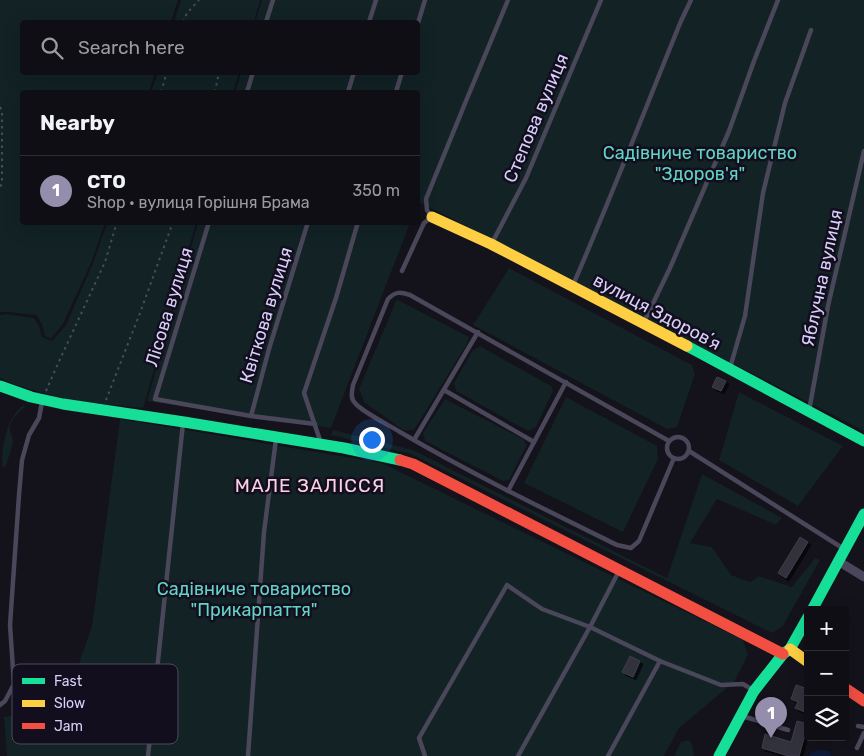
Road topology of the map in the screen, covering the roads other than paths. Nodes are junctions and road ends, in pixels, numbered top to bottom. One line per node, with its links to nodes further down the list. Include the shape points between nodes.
1 (272, 0): 8 (lane)
2 (376, 0): 9 (lane)
3 (425, 0): 10 (lane)
4 (508, 0): 19 (lane, via 426,199 427,210)
5 (601, 0): 23 (lane, Степова вулиця, via 526,178)
6 (691, 0): 25 (lane)
7 (778, 0): 26 (lane, via 729,131)
8 (267, 20)
9 (370, 20)
10 (419, 20)
11 (811, 30): 28 (lane, via 785,103 763,193 745,316)
12 (252, 75): 15 (lane)
13 (353, 75): 16 (lane)
14 (401, 75): 17 (lane)
15 (248, 90)
16 (349, 90)
17 (397, 90)
18 (864, 151): 33 (lane, Яблучна вулиця, via 828,306)
19 (432, 216): 23 (street, вулиця Здоровʼя); 24 (lane, via 424,223)
20 (208, 225): 34 (lane, Лісова вулиця, via 155,399)
21 (307, 225): 34 (lane, Квіткова вулиця)
22 (357, 225): 36 (lane, via 304,392)
23 (491, 244): 25 (street, вулиця Здоровʼя)
24 (402, 271)
25 (573, 287): 26 (street, вулиця Здоровʼя)
26 (643, 323): 28 (street, вулиця Здоровʼя)
27 (478, 332): 29 (lane); 31 (lane); 38 (lane, via 410,295 400,292 388,299 351,396 354,403 364,410)
28 (730, 370): 33 (street, вулиця Здоровʼя)
29 (566, 382): 39 (lane); 41 (lane)
30 (4, 388): 32 (street)
31 (444, 390): 38 (lane); 41 (lane)
32 (42, 400): 35 (street); 57 (lane, via 22,460 10,624)
33 (809, 412): 40 (street, вулиця Здоровʼя)
34 (251, 416): 36 (lane)
35 (183, 422): 37 (street); 58 (lane)
36 (315, 424): 42 (lane)
37 (276, 438): 42 (street); 70 (lane, via 264,532)
38 (414, 440): 45 (lane)
39 (669, 441): 43 (lane, via 678,436 683,438); 44 (lane, via 667,451)
40 (864, 441)
41 (534, 442): 45 (lane)
42 (322, 445): 49 (street, via 413,464)
43 (689, 451): 44 (lane, via 683,458); 47 (lane)
44 (674, 458): 45 (lane, via 639,541 631,548)
45 (508, 491)
46 (864, 514): 47 (street)
47 (845, 549): 48 (street)
48 (838, 561): 50 (street); 51 (street)
49 (619, 570): 53 (lane); 54 (street)
50 (864, 576)
51 (814, 606)
52 (804, 624): 54 (street)
53 (590, 627): 56 (lane); 71 (lane, via 542,609 507,585 419,738); 72 (lane)
54 (787, 652): 55 (street); 60 (street)
55 (804, 660)
56 (660, 661): 60 (lane, via 721,685 742,684); 73 (lane)
57 (13, 664)
58 (158, 664)
59 (12, 688): 63 (lane)
60 (754, 691): 64 (street)
61 (849, 691): 62 (street)
62 (864, 701)
63 (0, 705)
64 (741, 716): 67 (lane); 74 (street)
65 (858, 726): 66 (lane)
66 (864, 728)
67 (788, 730)
68 (864, 732): 69 (lane)
69 (857, 748)
70 (248, 756)
71 (425, 756)
72 (518, 756)
73 (608, 756)
74 (719, 756)

